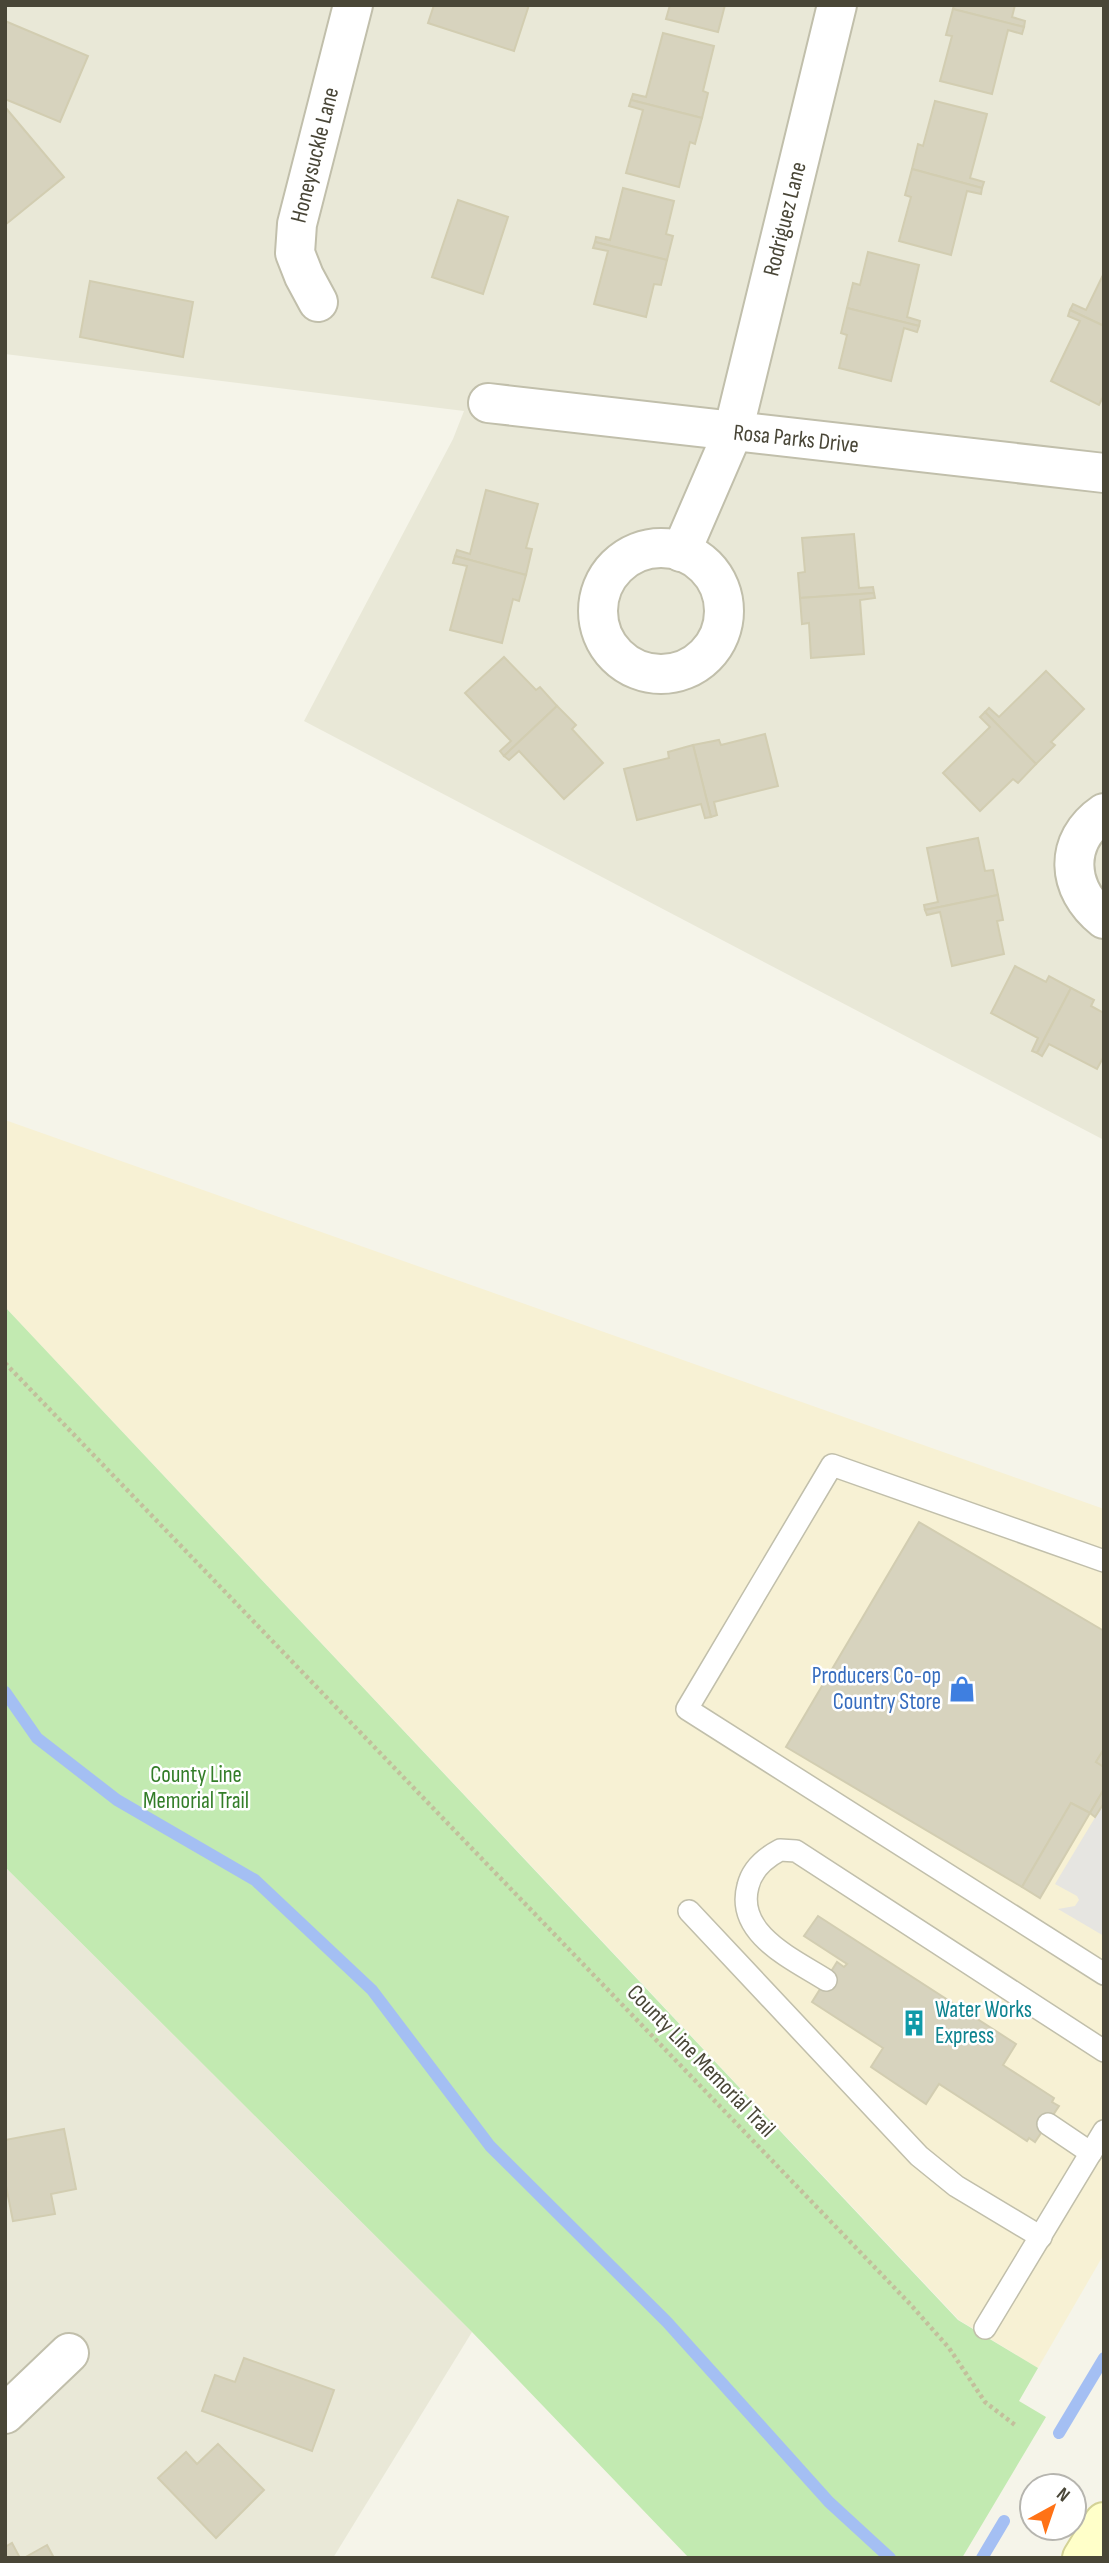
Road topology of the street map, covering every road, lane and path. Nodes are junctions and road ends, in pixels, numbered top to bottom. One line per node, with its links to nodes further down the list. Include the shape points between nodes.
1 (353, 5): 3 (street, Honeysuckle Lane, via 297,224 295,253)
2 (837, 5): 5 (street, Rodriguez Lane)
3 (318, 302)
4 (488, 403): 5 (street, Rosa Parks Drive)
5 (733, 432): 6 (street, Rosa Parks Drive); 7 (street, Rodriguez Lane)
6 (1104, 473)
7 (681, 552)
8 (1104, 813): 9 (street, via 1081,836 1075,855 1080,894)
9 (1104, 919)
10 (5, 1363): 23 (path, County Line Memorial Trail, via 902,2295 949,2347 985,2402)
11 (1104, 1561): 13 (lane, via 832,1465 687,1709)
12 (689, 1911): 19 (lane, via 919,2156 956,2186)
13 (1104, 1974)
14 (826, 1980): 15 (lane, via 775,1947 748,1917 746,1892 754,1871 779,1850 796,1851)
15 (1104, 2051)
16 (1048, 2124): 18 (lane)
17 (1104, 2131): 18 (lane)
18 (1091, 2153): 19 (lane)
19 (1041, 2237): 20 (lane)
20 (985, 2328)
21 (69, 2353): 22 (street)
22 (5, 2414)
23 (1015, 2425)

